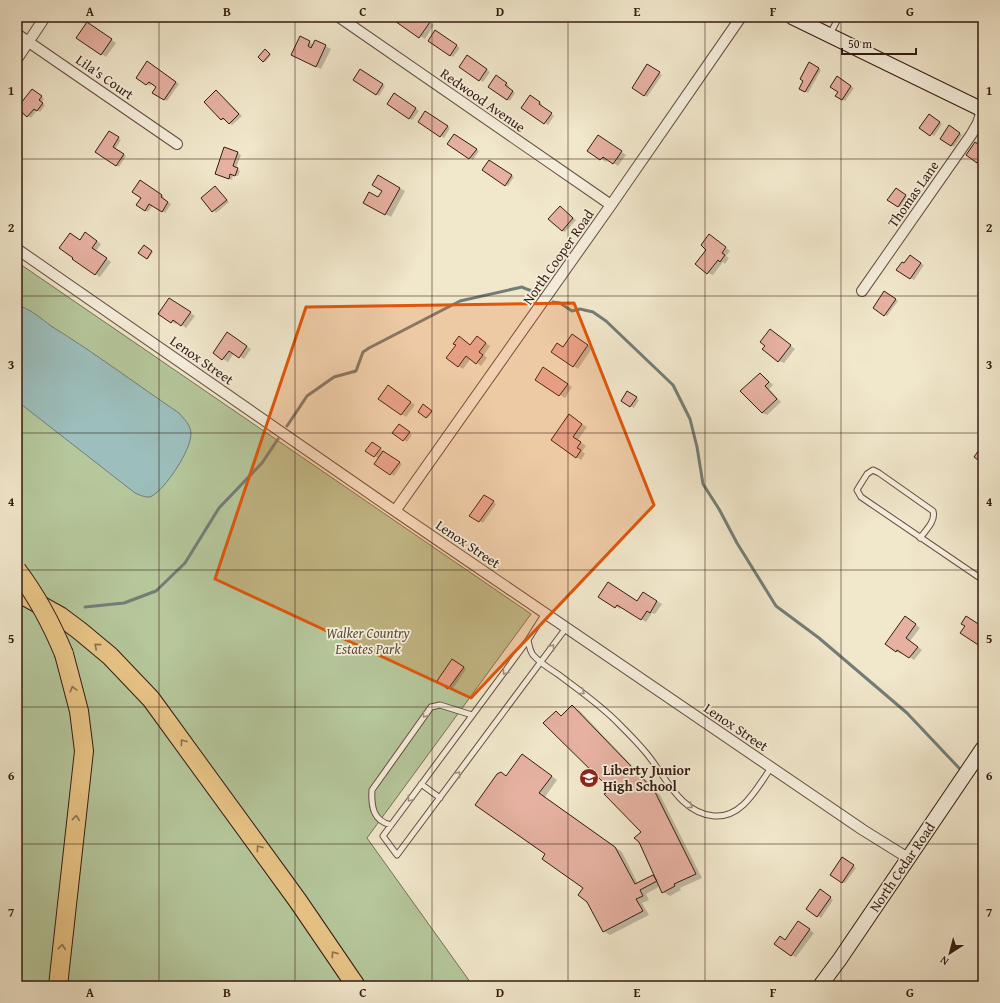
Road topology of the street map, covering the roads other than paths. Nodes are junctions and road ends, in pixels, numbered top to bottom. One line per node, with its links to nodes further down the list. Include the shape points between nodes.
1 (45, 17): 8 (street)
2 (339, 17): 12 (street, Redwood Avenue)
3 (741, 17): 12 (street, North Cooper Road)
4 (792, 17): 7 (street)
5 (839, 17): 7 (lane)
6 (17, 34): 8 (street, Lila's Court)
7 (829, 35): 10 (street)
8 (29, 42): 9 (street); 11 (street, Lila's Court)
9 (17, 59)
10 (982, 110): 14 (street, Thomas Lane, via 971,134)
11 (177, 144)
12 (611, 205): 15 (street, North Cooper Road)
13 (17, 249): 15 (street, Lenox Street)
14 (862, 291)
15 (395, 512): 20 (street, Lenox Street)
16 (920, 538): 16 (lane, via 861,497 857,490 867,474 873,470 880,473 933,511 933,520); 18 (lane)
17 (17, 570): 31 (highway, one-way to 17, bridge, via 84,751 79,711 64,654 27,583)
18 (983, 580)
19 (17, 592): 32 (highway, one-way to 19, via 298,901 151,699 110,656 80,631 60,616)
20 (545, 613): 21 (street, Lenox Street); 22 (lane)
21 (566, 628): 23 (lane, one-way to 21); 26 (street, Lenox Street)
22 (528, 640): 23 (lane, via 532,654); 24 (lane, one-way to 24)
23 (541, 662): 26 (lane, one-way to 26, via 599,705 619,724 647,754 680,800 690,808 714,816 734,812 749,799); 28 (lane, one-way to 23)
24 (472, 715): 27 (lane); 29 (lane, one-way to 29, via 440,705 431,707 372,790 371,804 375,816)
25 (983, 748): 30 (street, North Cedar Road)
26 (771, 768): 30 (street, Lenox Street)
27 (421, 784): 28 (lane); 29 (lane, one-way to 29)
28 (440, 798): 29 (lane, via 397,855 383,836)
29 (391, 826)
30 (908, 858): 33 (street, North Cedar Road)
31 (58, 986)
32 (356, 986)
33 (820, 986)

